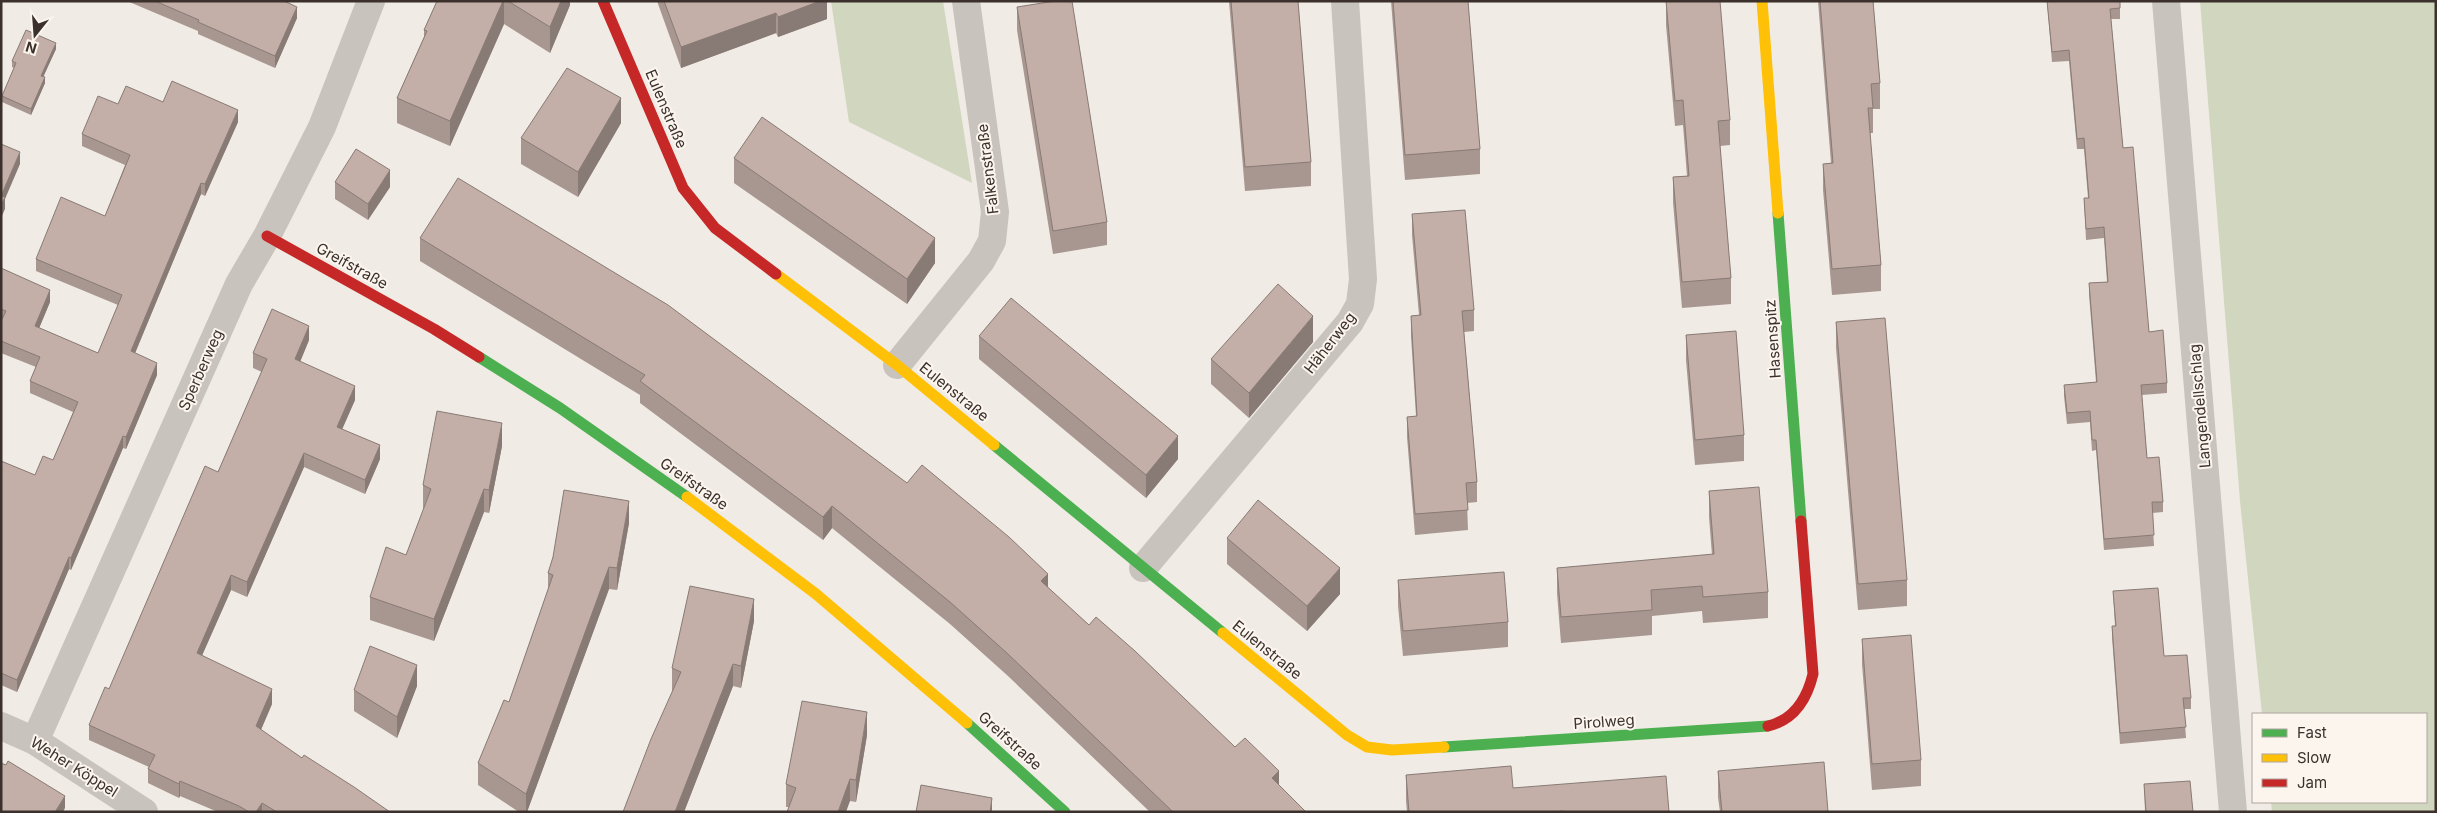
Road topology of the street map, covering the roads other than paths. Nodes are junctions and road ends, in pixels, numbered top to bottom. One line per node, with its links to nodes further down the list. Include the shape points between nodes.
1 (371, 1): 7 (street, Sperberweg, via 322,127)
2 (603, 1): 8 (street, Eulenstraße, via 683,188 698,210 715,228)
3 (966, 1): 8 (street, Falkenstraße, via 995,212 992,241 981,261)
4 (1344, 1): 9 (street, Häherweg, via 1363,279 1360,304 1350,322)
5 (1762, 1): 10 (street, Hasenspitz)
6 (2166, 1): 16 (street, Langendellschlag)
7 (267, 236): 12 (street, Sperberweg, via 239,284); 15 (street, Greifstraße, via 434,329 560,408 702,507 816,594 989,741)
8 (897, 365): 9 (street, Eulenstraße)
9 (1143, 568): 13 (street, Eulenstraße, via 1347,735)
10 (1813, 674): 13 (street, Pirolweg, via 1810,692 1801,707 1788,718 1770,726 1392,750)
11 (1, 726): 12 (street, Weher Köppel)
12 (35, 741): 14 (street, Weher Köppel)
13 (1367, 747)
14 (144, 812)
15 (1065, 812)
16 (2233, 812)

